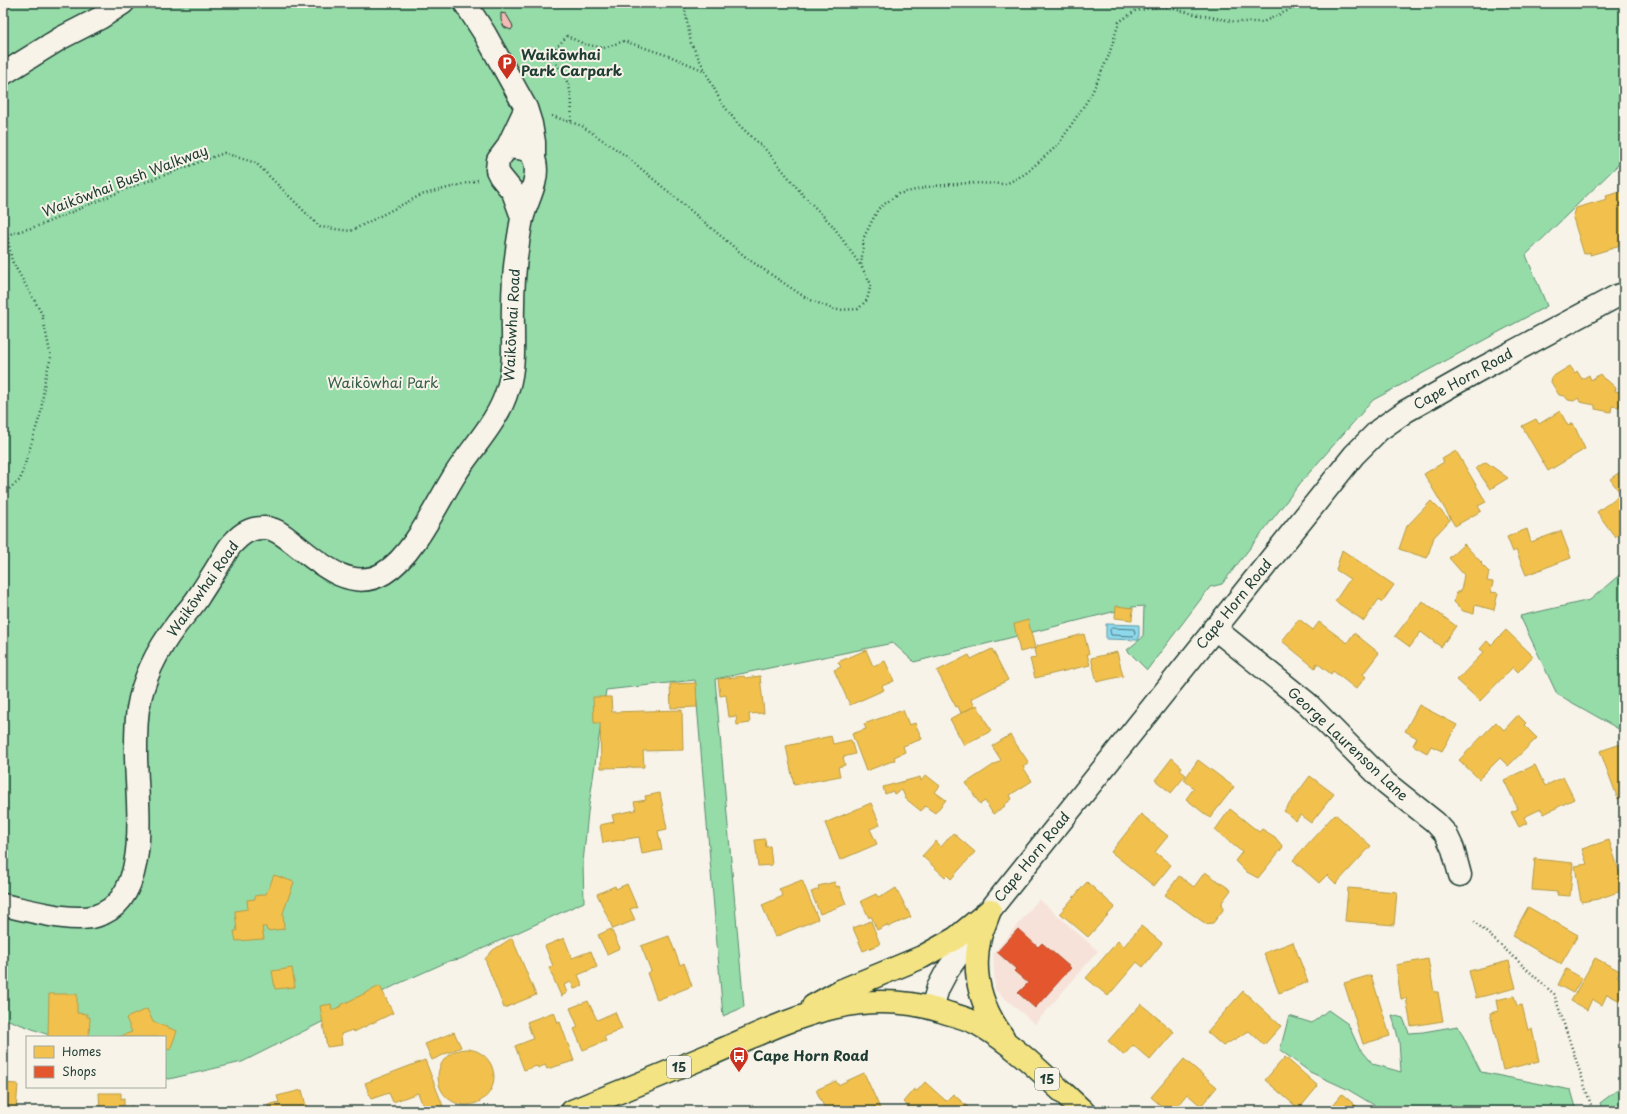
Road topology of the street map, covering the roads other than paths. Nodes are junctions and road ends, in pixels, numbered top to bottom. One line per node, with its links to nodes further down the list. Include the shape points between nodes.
1 (123, 3): 3 (street)
2 (465, 3): 4 (street, Waikōwhai Road)
3 (3, 74)
4 (526, 108): 5 (street); 6 (street, Waikōwhai Road, via 531,124)
5 (507, 148): 6 (street, via 525,149); 7 (street, Waikōwhai Road, via 498,160 497,170 513,192)
6 (534, 158): 7 (street, Waikōwhai Road, via 534,181)
7 (522, 217): 11 (street, Waikōwhai Road, via 514,265 509,386 496,416 457,472 417,537 393,567 368,580 345,577 278,532 267,528 245,532 231,544 196,601 160,649 143,684 138,710 136,750 138,847 129,886 110,909 96,916 77,918)
8 (1624, 294): 9 (street, Cape Horn Road, via 1477,371 1406,411 1379,430 1354,455)
9 (1214, 628): 10 (street, George Laurenson Lane, via 1307,704 1386,783 1435,822 1446,834); 12 (street, Cape Horn Road)
10 (1460, 875)
11 (3, 905)
12 (990, 910): 13 (street, Cape Horn Road, via 947,971); 14 (main road, via 956,938 922,957 840,991); 15 (main road, via 977,956 977,979 992,1023)
13 (932, 1008): 14 (main road, 15, via 887,1001 864,1003 810,1013); 15 (main road, 15, via 977,1023)
14 (784, 1022): 16 (main road, 15)
15 (1011, 1046): 17 (main road, 15)
16 (572, 1111)
17 (1083, 1111)

